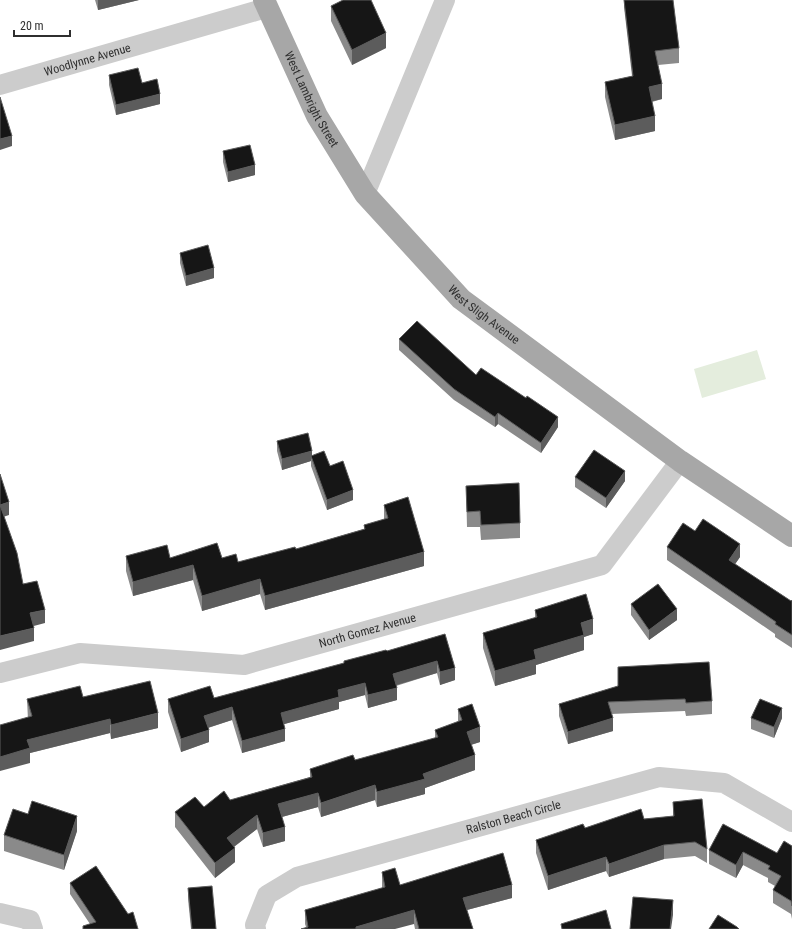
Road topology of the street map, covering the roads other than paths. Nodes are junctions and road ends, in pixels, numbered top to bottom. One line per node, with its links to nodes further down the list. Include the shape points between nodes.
1 (446, 0): 4 (street)
2 (265, 4): 3 (street, Woodlynne Avenue); 4 (main road, West Lambright Street, via 317,116)
3 (0, 85)
4 (365, 194): 5 (main road, West Sligh Avenue, via 461,299)
5 (680, 461): 6 (main road, West Sligh Avenue); 7 (street, North Gomez Avenue, via 602,565 244,665 80,653)
6 (792, 536)
7 (0, 673)
8 (792, 822): 11 (street, Ralston Beach Circle, via 724,783 659,777 297,877 267,895 255,925)
9 (0, 913): 10 (street)
10 (32, 924)
11 (256, 929)

